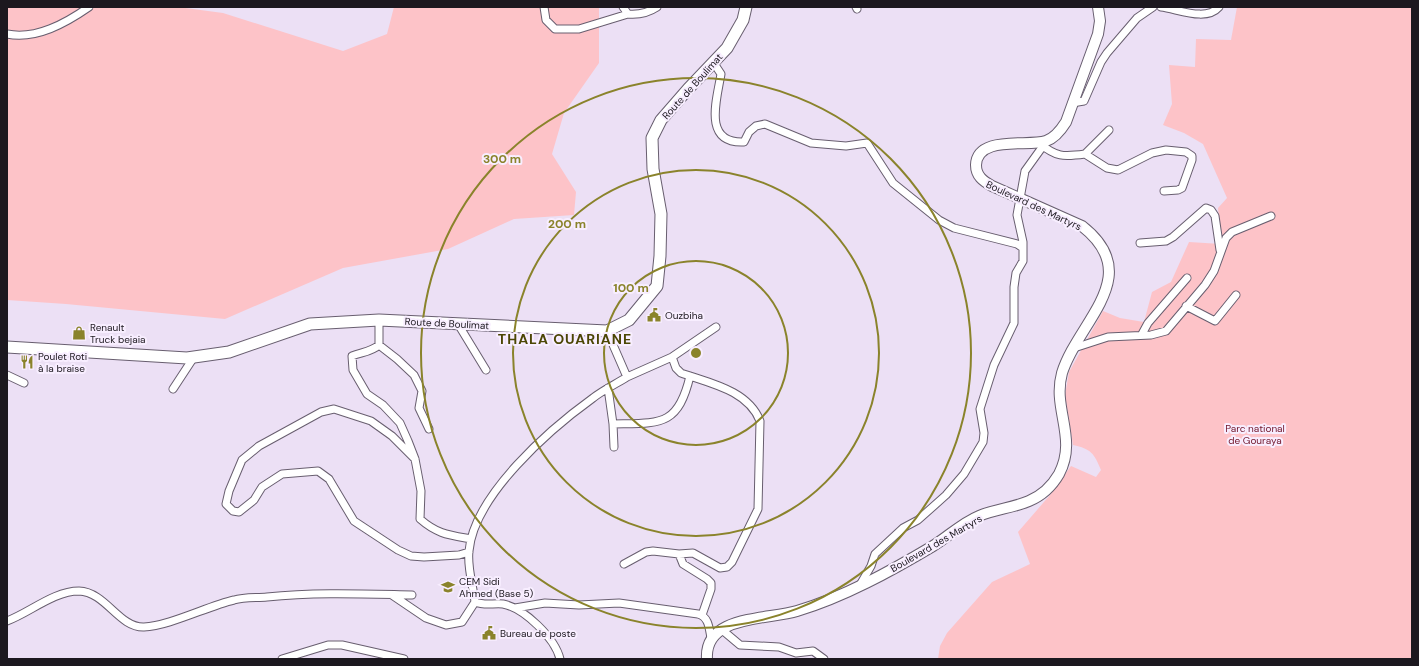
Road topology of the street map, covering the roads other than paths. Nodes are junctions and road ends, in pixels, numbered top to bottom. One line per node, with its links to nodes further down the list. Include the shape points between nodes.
1 (89, 7): 11 (street, via 35,34 19,37)
2 (544, 7): 10 (street, via 546,20 555,29 579,29)
3 (623, 7): 10 (street)
4 (657, 7): 10 (street, via 650,12)
5 (746, 7): 12 (main road, Route de Boulimat, via 743,20 727,48)
6 (1098, 7): 13 (main road, Boulevard des Martyrs, via 1098,34)
7 (1153, 7): 13 (street, via 1137,18 1101,62 1084,101)
8 (1161, 7): 9 (street, via 1201,15 1214,12)
9 (1219, 7)
10 (628, 14)
11 (7, 34)
12 (713, 62): 21 (street, via 721,74 716,95 716,128 730,141 744,142 753,129 765,124 818,144 846,146 867,143 893,183 939,220 954,228 1017,244); 29 (main road, Route de Boulimat, via 661,120 652,138 653,169 661,214 657,286 629,320)
13 (1072, 103): 15 (main road, Boulevard des Martyrs, via 1061,131)
14 (1109, 130): 16 (street)
15 (1041, 144): 16 (street, via 1050,152 1064,156); 18 (street, via 1025,171); 18 (main road, Boulevard des Martyrs, via 1005,143 984,150 978,155 976,165 983,181)
16 (1085, 154): 17 (street, via 1107,168 1118,170 1152,153 1166,150 1186,152 1192,156 1182,188)
17 (1164, 191)
18 (1021, 198): 21 (street, via 1017,215); 33 (main road, Boulevard des Martyrs, via 1082,226 1102,246 1108,261 1109,279 1104,296)
19 (1270, 216): 22 (street, via 1232,232)
20 (1140, 243): 22 (street, via 1166,241 1206,208 1215,216)
21 (1023, 248): 51 (street, via 1023,261 1016,273 1014,287 1014,323 994,365 980,409 983,442 964,474 946,495 918,520 903,528 875,554)
22 (1220, 250): 25 (street, via 1214,271)
23 (1187, 278): 30 (street, via 1148,323)
24 (1236, 295): 25 (street, via 1216,321)
25 (1186, 306): 30 (street, via 1166,331 1160,334)
26 (379, 320): 27 (main road, Route de Boulimat); 31 (street); 34 (main road, Route de Boulimat, via 310,324 229,352)
27 (458, 324): 29 (main road, Route de Boulimat); 36 (street)
28 (716, 327): 35 (street)
29 (607, 330): 39 (street)
30 (1142, 334): 33 (street, via 1108,337)
31 (379, 345): 44 (street, via 414,375 422,391 419,408); 46 (street, via 372,351 352,356 353,370 367,394 383,405 400,423)
32 (7, 347): 34 (main road, Route de Boulimat)
33 (1074, 348): 51 (main road, Boulevard des Martyrs, via 1062,374 1060,387 1060,406 1067,445 1064,463 1056,479 1042,494 1027,502 979,516 955,529 935,545)
34 (194, 357): 42 (street)
35 (672, 357): 38 (street, via 680,373); 39 (street)
36 (486, 370)
37 (7, 375): 40 (street)
38 (690, 376): 43 (street, via 685,396 674,414 667,419 647,423); 49 (street, via 726,388 742,398 757,415 760,421 758,509 732,562 727,567 720,568 693,553)
39 (627, 377): 41 (street)
40 (24, 383)
41 (608, 388): 43 (street); 47 (street, via 594,396 548,434 499,486 485,507)
42 (173, 389)
43 (613, 424): 45 (street)
44 (429, 430)
45 (614, 447)
46 (415, 459): 47 (street, via 421,491 420,519 431,529); 48 (street, via 392,436 371,421 334,409 321,412 259,446 242,460 226,504 239,512 254,500 262,487 282,474 318,472 329,479 354,521 398,550 411,556 424,557)
47 (471, 539): 48 (street)
48 (468, 552): 54 (street)
49 (679, 554): 50 (street, via 646,552); 56 (street, via 683,564 711,583)
50 (624, 564)
51 (860, 585): 58 (main road, Boulevard des Martyrs, via 797,611 734,623)
52 (392, 595): 53 (street); 54 (street, via 426,618 446,625 462,622); 57 (street, via 299,593 235,600 161,624 143,627 123,620 92,594 79,591 40,603)
53 (412, 595)
54 (475, 602): 55 (street, via 483,605 502,604)
55 (515, 608): 56 (street, via 545,604 619,603); 62 (street, via 530,617 547,636)
56 (702, 615): 59 (street, via 708,621)
57 (7, 621)
58 (721, 629): 59 (main road, Boulevard des Martyrs); 64 (street, via 740,645 796,652 813,651)
59 (711, 638): 63 (main road)
60 (282, 659): 61 (street, via 328,645 342,645)
61 (404, 659)
62 (560, 659)
63 (708, 659)
64 (824, 659)

